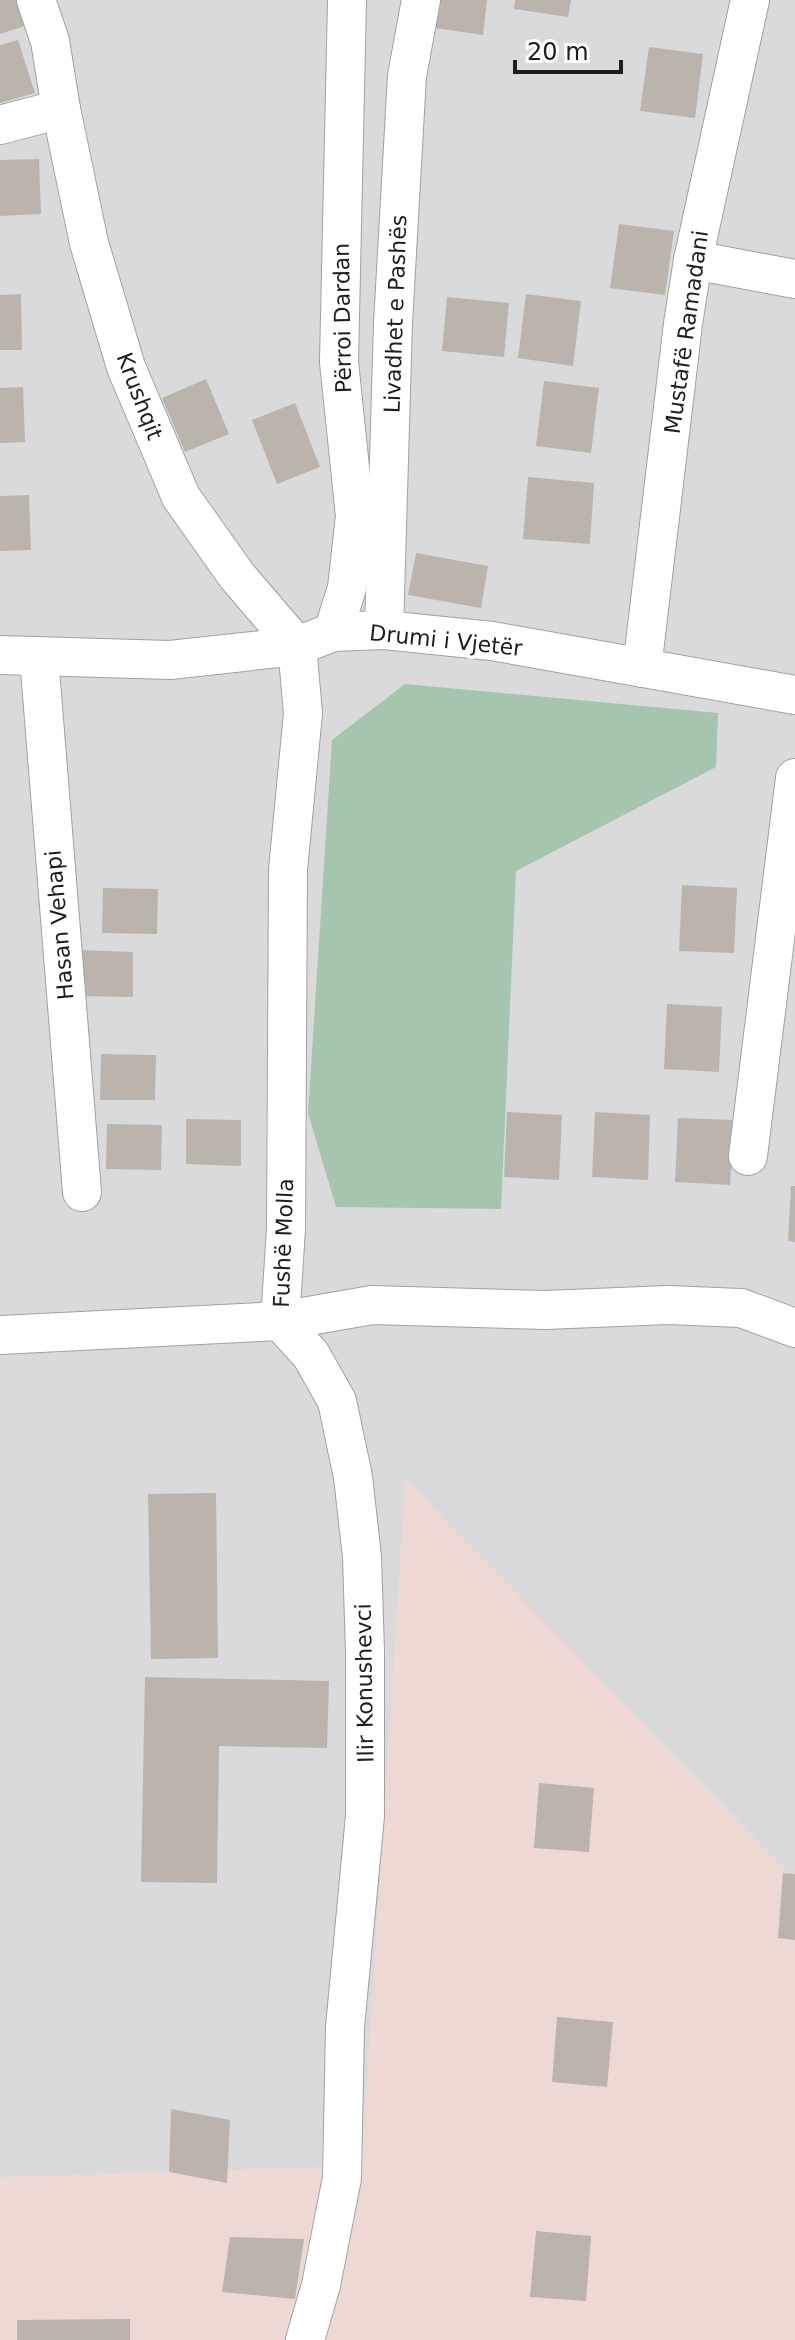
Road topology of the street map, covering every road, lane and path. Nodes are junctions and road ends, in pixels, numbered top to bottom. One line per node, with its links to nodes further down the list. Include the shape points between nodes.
1 (36, 0): 5 (street, Krushqit, via 50,41)
2 (347, 0): 10 (street, Përroi Dardan, via 339,362 355,516 347,588)
3 (421, 0): 9 (street, Livadhet e Pashës, via 406,92)
4 (750, 0): 7 (street, Mustafë Ramadani)
5 (61, 109): 6 (street); 11 (street, Krushqit, via 89,243 126,367 181,497 237,576)
6 (0, 125)
7 (693, 260): 8 (street); 14 (street, Mustafë Ramadani)
8 (795, 279)
9 (384, 630): 10 (street, Drumi i Vjetër); 14 (street, Drumi i Vjetër, via 492,641)
10 (333, 632): 11 (street, Drumi i Vjetër)
11 (297, 646): 13 (street, Drumi i Vjetër, via 170,660); 19 (street, Fushë Molla, via 303,713 288,870 286,1229)
12 (0, 655): 13 (street, Drumi i Vjetër)
13 (39, 657): 18 (street, Hasan Vehapi)
14 (642, 668): 15 (street, Drumi i Vjetër)
15 (795, 695)
16 (795, 778): 17 (street)
17 (748, 1156)
18 (82, 1192)
19 (280, 1321): 20 (street, Fushë Molla, via 372,1305 545,1310 668,1305 741,1308); 21 (street); 22 (street, Ilir Konushevci, via 311,1355 337,1401 355,1490 365,1652 365,1816 345,2027 342,2178)
20 (795, 1328)
21 (0, 1335)
22 (305, 2340)

